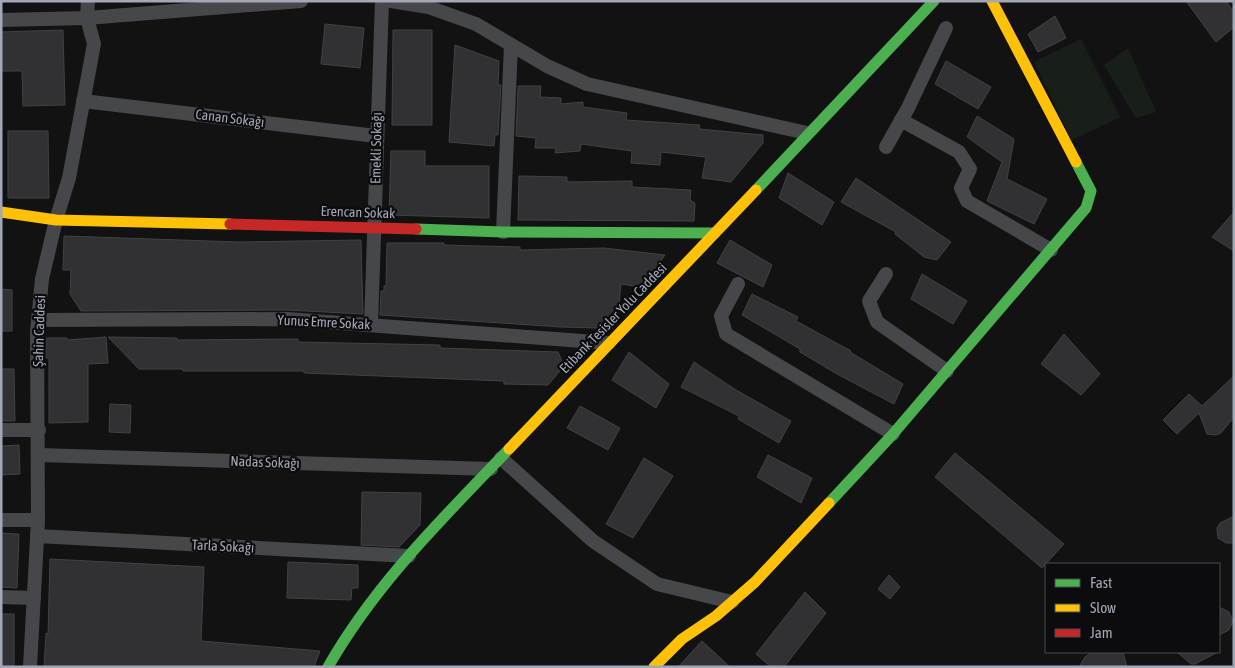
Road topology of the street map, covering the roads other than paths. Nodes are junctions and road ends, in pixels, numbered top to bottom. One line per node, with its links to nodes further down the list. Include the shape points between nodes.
1 (88, 1): 7 (street, Şahin Caddesi)
2 (301, 1): 7 (street)
3 (382, 1): 14 (street, Emekli Sokağı)
4 (391, 1): 10 (street, via 428,7 476,24)
5 (934, 1): 13 (street, Etibank Tesisler Yolu Caddesi)
6 (992, 1): 21 (street, via 1091,191 1086,208)
7 (87, 18): 8 (street); 11 (street, Şahin Caddesi, via 94,44)
8 (1, 20)
9 (946, 28): 12 (street)
10 (511, 45): 13 (street, via 587,84); 19 (street)
11 (83, 101): 14 (street, Canan Sokağı); 17 (street, Şahin Caddesi, via 69,178)
12 (901, 120): 15 (street); 21 (street, via 959,152 970,169 961,188 967,201)
13 (807, 133): 20 (street, Etibank Tesisler Yolu Caddesi)
14 (376, 136): 18 (street, Emekli Sokağı)
15 (886, 147)
16 (1, 212): 17 (street, Erencan Sokak)
17 (56, 220): 18 (street, Erencan Sokak); 24 (street, Şahin Caddesi, via 42,279)
18 (375, 227): 19 (street, Erencan Sokak); 25 (street, Emekli Sokağı)
19 (503, 232): 20 (street, Erencan Sokak)
20 (715, 233): 26 (street, Etibank Tesisler Yolu Caddesi)
21 (1051, 250): 27 (street)
22 (886, 274): 27 (street, via 869,301 877,322)
23 (738, 284): 30 (street, via 721,316 726,334)
24 (38, 320): 25 (street, Yunus Emre Sokak, via 287,319); 29 (street, Şahin Caddesi)
25 (371, 324): 26 (street, Yunus Emre Sokak)
26 (609, 343): 32 (street, Etibank Tesisler Yolu Caddesi)
27 (947, 372): 30 (street)
28 (1, 430): 29 (street)
29 (39, 430): 31 (street, Şahin Caddesi)
30 (893, 434): 40 (street, via 755,582)
31 (39, 455): 33 (street, Nadas Sokağı); 35 (street, Şahin Caddesi)
32 (501, 458): 33 (street, Etibank Tesisler Yolu Caddesi); 40 (street, via 593,541 656,584)
33 (491, 468): 37 (street, Etibank Tesisler Yolu Caddesi)
34 (1, 520): 35 (street)
35 (38, 520): 36 (street, Şahin Caddesi)
36 (37, 536): 37 (street, Tarla Sokağı); 39 (street, Şahin Caddesi)
37 (409, 556): 42 (street, Etibank Tesisler Yolu Caddesi, via 365,606)
38 (1, 597): 39 (street)
39 (34, 598): 41 (street, Şahin Caddesi)
40 (732, 602): 43 (street, via 682,639)
41 (30, 667)
42 (328, 667)
43 (654, 667)

